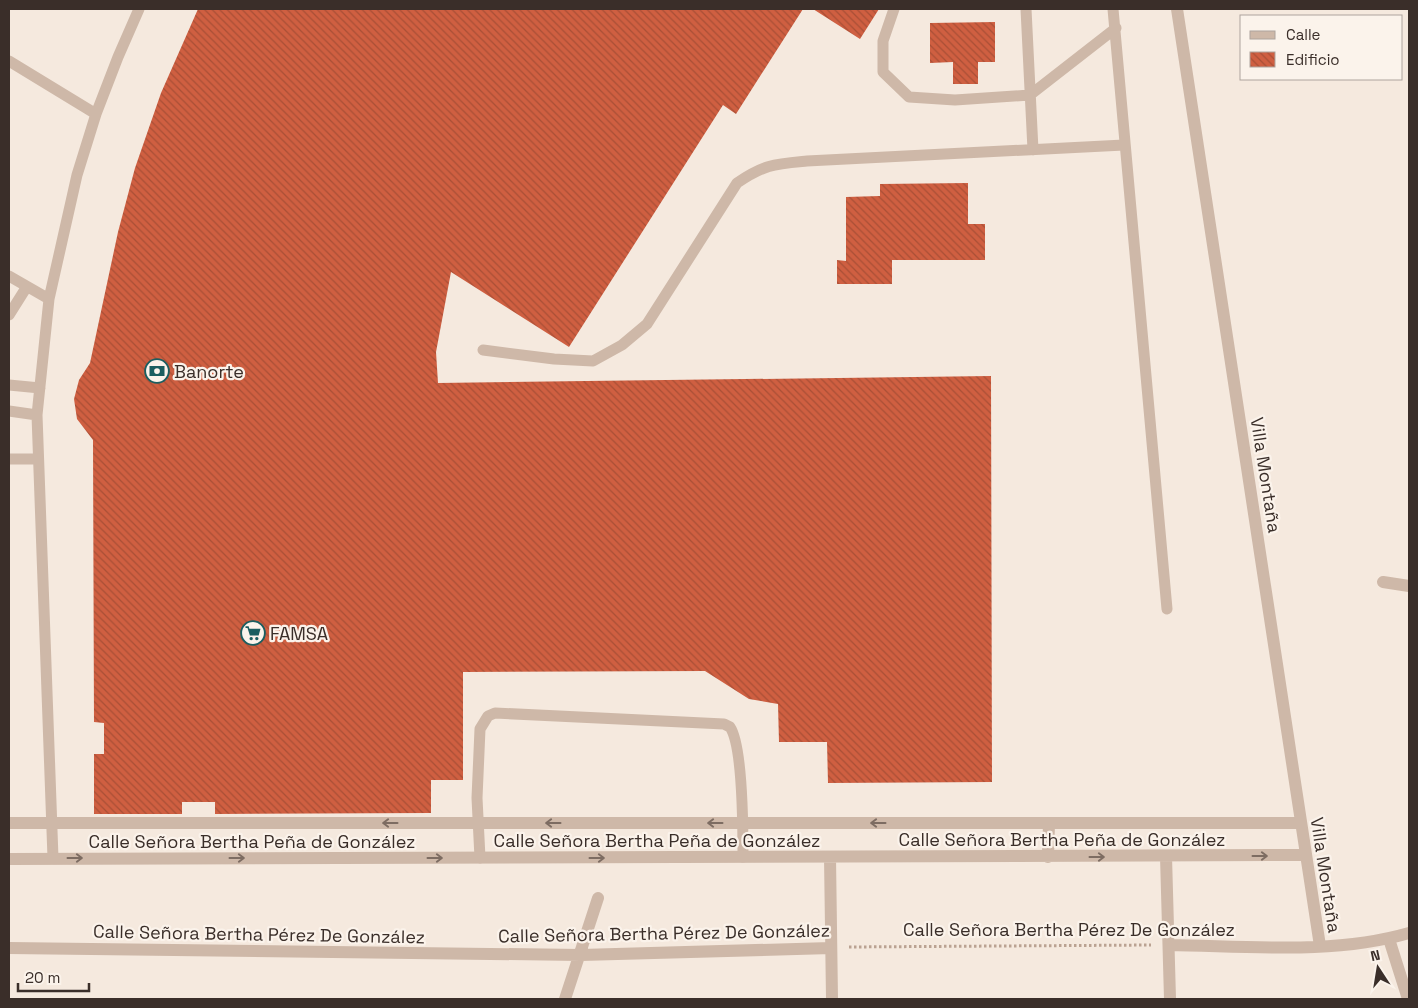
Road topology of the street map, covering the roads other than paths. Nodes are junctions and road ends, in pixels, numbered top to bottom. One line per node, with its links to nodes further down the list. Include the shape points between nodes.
1 (139, 9): 9 (lane)
2 (894, 9): 8 (lane, via 883,41 883,72 909,97 955,100)
3 (1026, 9): 8 (lane)
4 (1113, 9): 6 (lane)
5 (1177, 9): 31 (street, Villa Montaña)
6 (1116, 28): 8 (lane); 10 (lane)
7 (9, 62): 9 (lane)
8 (1030, 95): 11 (lane)
9 (96, 114): 14 (lane, via 77,175)
10 (1124, 145): 11 (lane); 25 (lane)
11 (1033, 150): 16 (lane, via 807,160 759,168 737,183 647,324 622,345 593,360 554,359)
12 (9, 276): 13 (lane)
13 (26, 288): 14 (lane); 15 (lane)
14 (49, 299): 18 (lane)
15 (9, 315)
16 (483, 350)
17 (9, 385): 18 (lane)
18 (40, 388): 20 (lane)
19 (9, 411): 20 (lane)
20 (37, 415): 22 (lane)
21 (9, 459): 22 (lane)
22 (38, 459): 27 (lane)
23 (1383, 582): 24 (street)
24 (1409, 586)
25 (1167, 609)
26 (9, 823): 27 (street, Calle Señora Bertha Peña de González)
27 (52, 823): 28 (street, Calle Señora Bertha Peña de González, one-way to 27); 37 (lane)
28 (479, 823): 29 (street, Calle Señora Bertha Peña de González, one-way to 28); 29 (lane, via 480,729 488,716 495,713 724,724 730,727 735,738); 38 (lane)
29 (743, 823): 30 (street, Calle Señora Bertha Peña de González, one-way to 29); 39 (lane)
30 (1049, 823): 31 (street, Calle Señora Bertha Peña de González); 35 (street)
31 (1299, 823): 32 (street, Villa Montaña)
32 (1305, 855): 33 (street, Calle Señora Bertha Peña de González, one-way to 32); 44 (street, Villa Montaña)
33 (1166, 856): 35 (street, Calle Señora Bertha Peña de González, one-way to 33); 43 (street)
34 (830, 857): 35 (street, Calle Señora Bertha Peña de González); 39 (street, Calle Señora Bertha Peña de González); 46 (street)
35 (1048, 857)
36 (9, 858): 37 (street, Calle Señora Bertha Peña de González)
37 (53, 858): 38 (street, Calle Señora Bertha Peña de González, one-way to 38)
38 (480, 858): 39 (street, Calle Señora Bertha Peña de González, one-way to 39)
39 (743, 858)
40 (598, 898): 47 (street)
41 (1409, 934): 42 (street, Calle Señora Bertha Pérez De González)
42 (1389, 939): 44 (street, Calle Señora Bertha Pérez De González); 51 (street)
43 (1169, 945): 44 (street, Calle Señora Bertha Pérez De González); 50 (street)
44 (1320, 946)
45 (9, 948): 47 (street, Calle Señora Bertha Pérez De González)
46 (831, 948): 47 (street, Calle Señora Bertha Pérez De González); 49 (street)
47 (581, 955): 48 (street)
48 (565, 999)
49 (832, 999)
50 (1170, 999)
51 (1408, 999)

